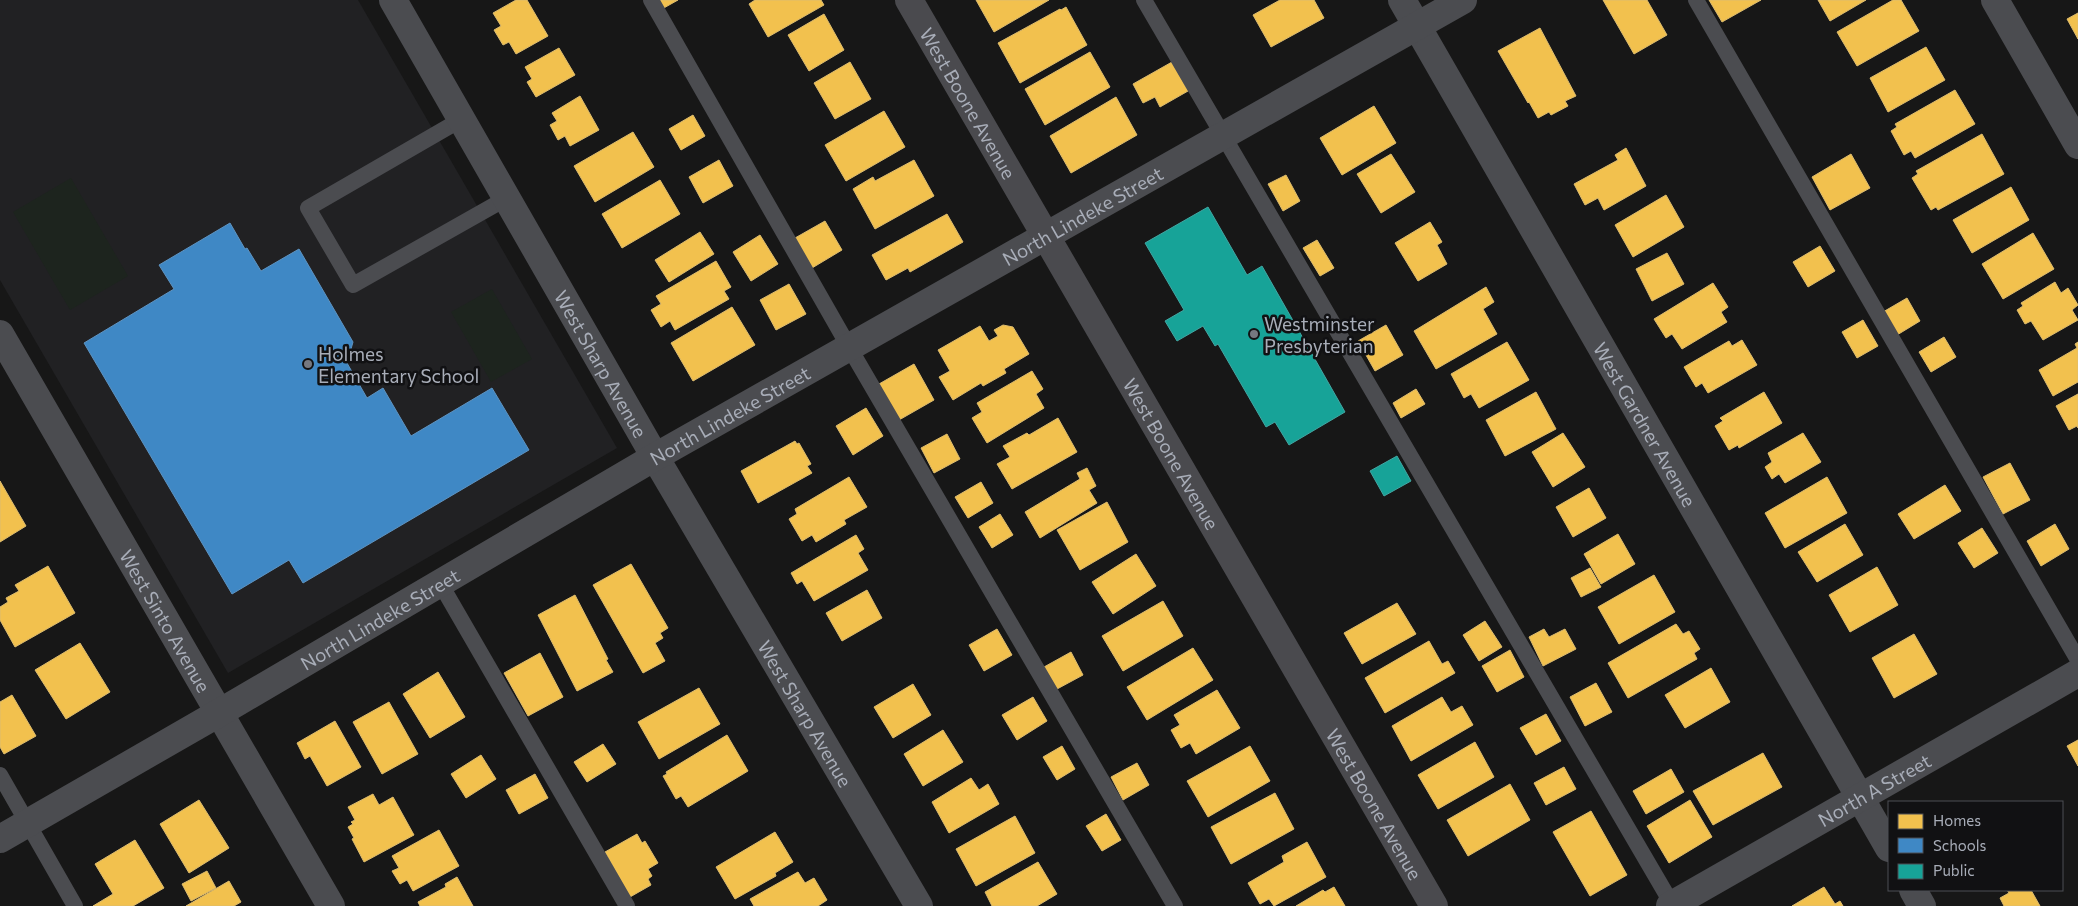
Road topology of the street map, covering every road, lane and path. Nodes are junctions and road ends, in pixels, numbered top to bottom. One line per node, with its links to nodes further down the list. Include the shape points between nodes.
1 (393, 0): 10 (street, West Sharp Avenue)
2 (651, 0): 16 (lane)
3 (909, 0): 14 (main road, West Boone Avenue)
4 (1144, 0): 11 (lane)
5 (1402, 0): 9 (street, West Gardner Avenue)
6 (1463, 0): 9 (street, North Lindeke Street)
7 (1696, 0): 19 (lane)
8 (1995, 0): 12 (street)
9 (1417, 27): 11 (street, North Lindeke Street); 23 (street, West Gardner Avenue)
10 (462, 120): 13 (street, West Sharp Avenue); 13 (lane, via 308,208 353,285)
11 (1223, 136): 14 (street, North Lindeke Street); 28 (lane)
12 (2078, 145)
13 (507, 198): 17 (street, West Sharp Avenue)
14 (1045, 236): 16 (street, North Lindeke Street); 34 (main road, West Boone Avenue)
15 (0, 334): 21 (street, West Sinto Avenue)
16 (849, 347): 17 (street, North Lindeke Street); 33 (lane)
17 (655, 457): 18 (street, North Lindeke Street); 32 (street, West Sharp Avenue)
18 (440, 583): 21 (street, North Lindeke Street); 31 (lane)
19 (2078, 660)
20 (2078, 672): 23 (street, North A Street)
21 (219, 713): 24 (street, North Lindeke Street); 30 (street, West Sinto Avenue)
22 (0, 775): 24 (lane)
23 (1860, 797): 26 (street, West Gardner Avenue); 28 (street, North A Street)
24 (28, 823): 25 (street, North Lindeke Street); 29 (lane)
25 (0, 839)
26 (1888, 846)
27 (1914, 891): 35 (street)
28 (1671, 905)
29 (75, 906)
30 (331, 906)
31 (627, 906)
32 (919, 906)
33 (1175, 906)
34 (1434, 906)
35 (1922, 906)

